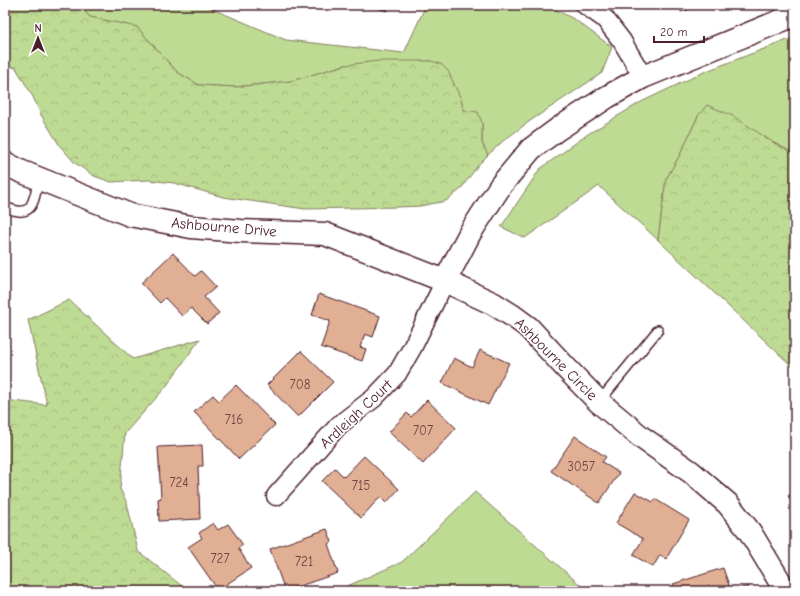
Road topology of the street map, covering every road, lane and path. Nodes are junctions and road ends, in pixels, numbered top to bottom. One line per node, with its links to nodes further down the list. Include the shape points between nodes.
1 (584, 5): 3 (street, via 605,19 622,41)
2 (795, 15): 3 (street)
3 (643, 77): 7 (street, via 607,97 531,149 501,185 470,233)
4 (5, 163): 5 (street, Ashbourne Drive)
5 (39, 179): 6 (lane, via 32,206 28,210 19,211); 7 (street, Ashbourne Drive, via 137,217 190,227 325,234)
6 (5, 207)
7 (445, 281): 9 (street, Ashbourne Circle, via 494,304 528,327); 10 (street, Ardleigh Court, via 397,374 374,398 339,425)
8 (658, 330): 9 (lane)
9 (599, 402): 11 (street, Ashbourne Circle, via 641,437 691,472 728,504 750,532)
10 (276, 496)
11 (784, 591)

